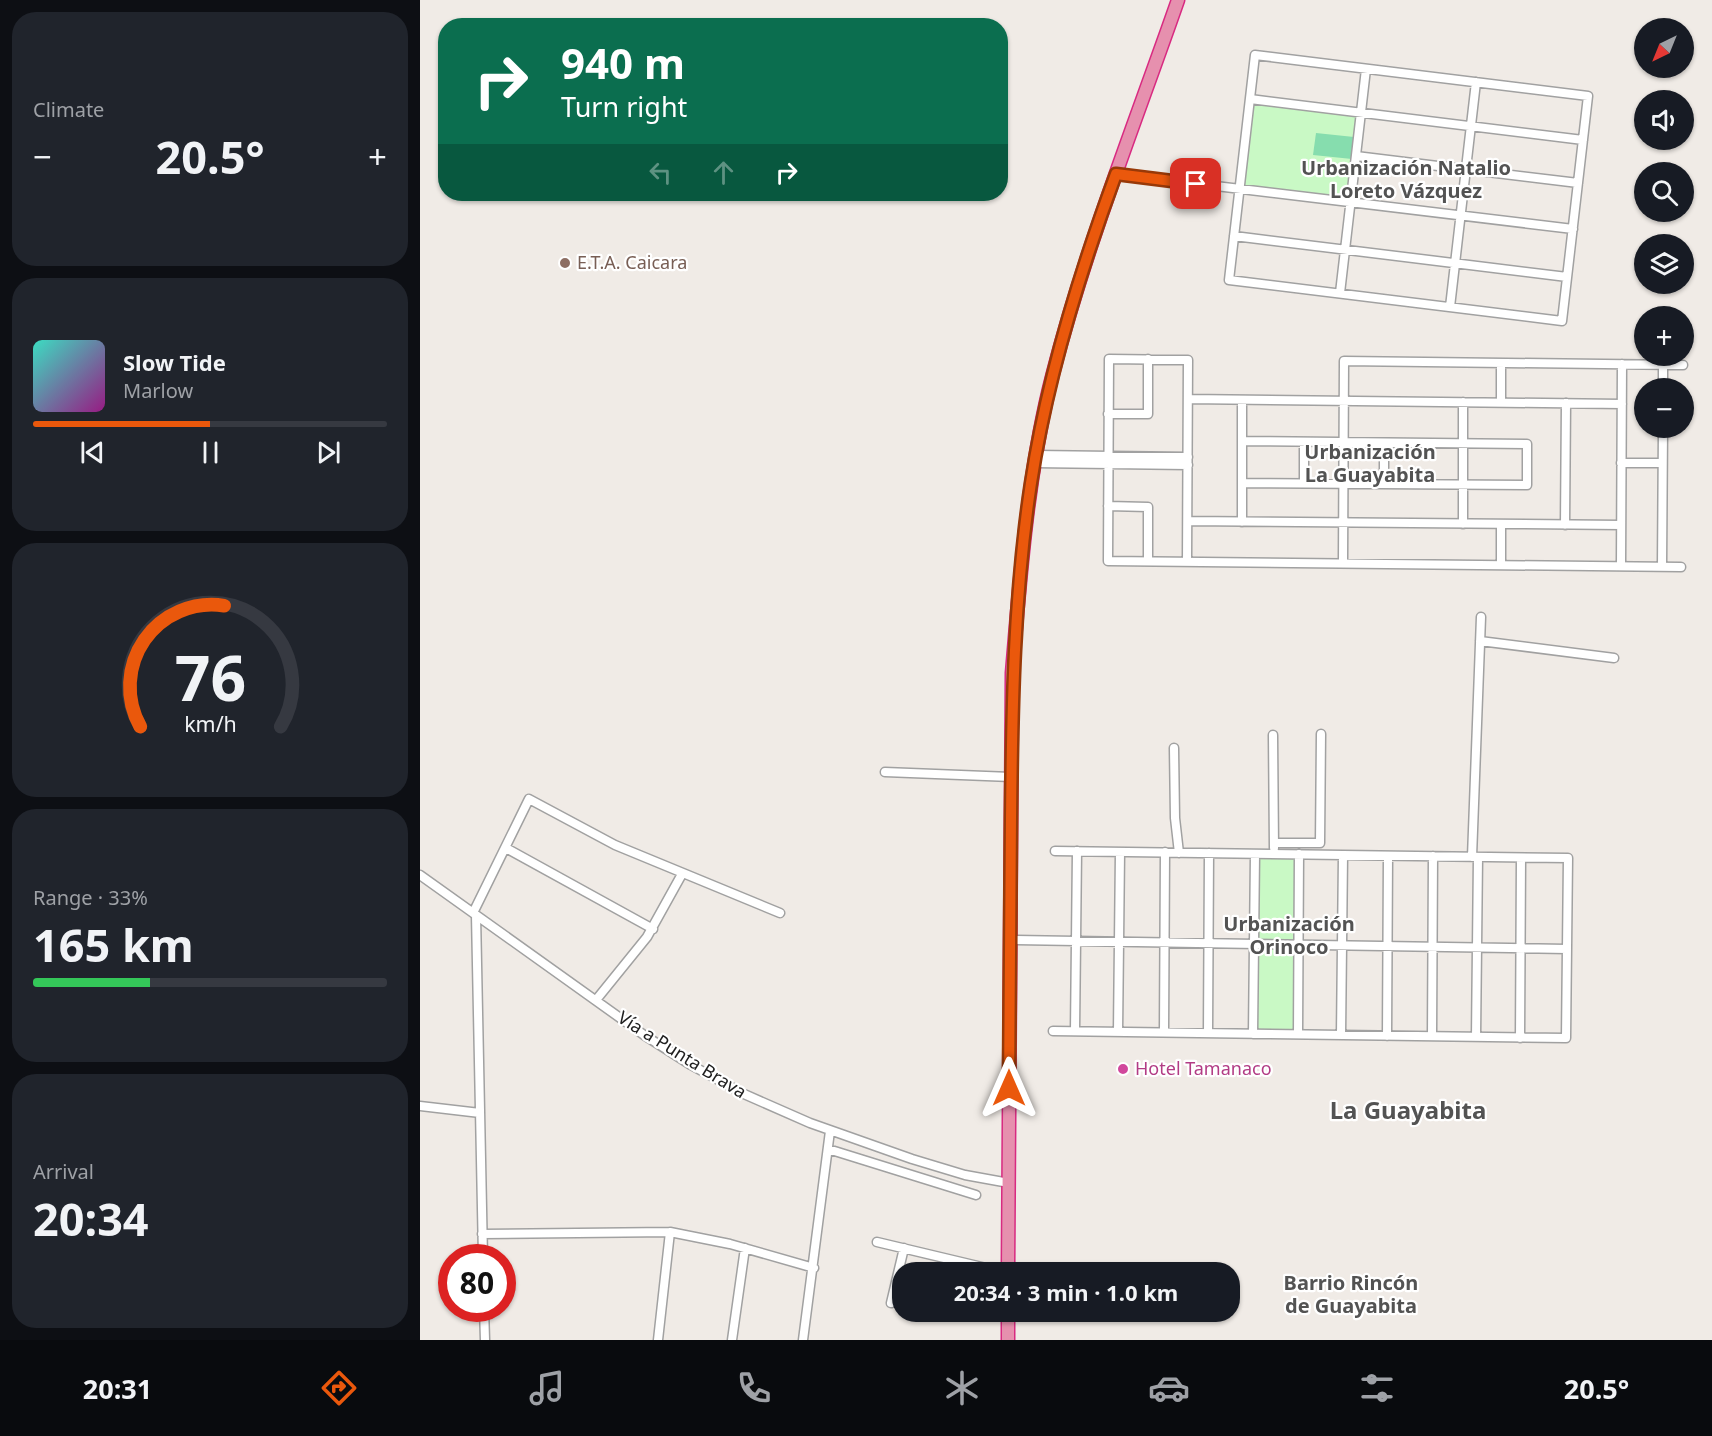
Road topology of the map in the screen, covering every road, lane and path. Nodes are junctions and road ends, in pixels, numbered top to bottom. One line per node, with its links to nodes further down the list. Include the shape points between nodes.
1 (1178, 0): 10 (highway)
2 (1366, 69): 3 (street); 4 (street, via 1255,55); 5 (street)
3 (1476, 82): 6 (street); 7 (street, via 1588,96)
4 (1250, 99): 5 (street); 12 (street)
5 (1361, 113): 6 (street); 8 (street)
6 (1471, 126): 7 (street); 9 (street)
7 (1583, 140): 11 (street)
8 (1356, 156): 9 (street); 13 (street)
9 (1466, 169): 11 (street); 14 (street)
10 (1116, 174): 12 (street); 40 (highway, via 1071,307)
11 (1578, 183): 15 (street)
12 (1240, 188): 13 (street); 16 (street)
13 (1351, 202): 14 (street); 17 (street)
14 (1461, 216): 15 (street); 18 (street)
15 (1573, 229): 19 (street)
16 (1234, 236): 17 (street); 20 (street, via 1229,280)
17 (1345, 249): 18 (street); 20 (street)
18 (1455, 263): 19 (street); 21 (street)
19 (1567, 277): 21 (street, via 1562,321)
20 (1340, 293): 21 (street)
21 (1450, 307)
22 (1148, 359): 26 (street, via 1188,360); 33 (street, via 1148,414); 33 (street, via 1108,359)
23 (1501, 363): 24 (street); 28 (street, via 1344,361); 30 (street)
24 (1622, 364): 25 (street); 32 (street)
25 (1634, 364)
26 (1188, 399): 27 (street); 42 (street)
27 (1242, 400): 28 (street); 35 (street)
28 (1344, 401): 29 (street); 37 (street)
29 (1463, 402): 30 (street); 39 (street)
30 (1501, 402): 31 (street)
31 (1566, 403): 32 (street); 56 (street)
32 (1622, 404): 43 (street)
33 (1108, 414): 41 (street)
34 (1663, 438): 44 (street)
35 (1242, 441): 36 (street); 45 (street)
36 (1304, 442): 37 (street); 46 (street)
37 (1344, 442): 38 (street); 47 (street)
38 (1384, 443): 39 (street); 48 (street)
39 (1463, 443): 49 (street); 49 (street, via 1527,444 1527,485)
40 (1035, 459): 41 (street); 72 (highway, via 1012,673)
41 (1108, 460): 42 (street); 50 (street)
42 (1188, 461): 51 (street)
43 (1621, 463): 44 (street); 57 (street)
44 (1662, 463): 63 (street)
45 (1242, 483): 46 (street); 52 (street)
46 (1304, 483): 47 (street)
47 (1343, 484): 48 (street); 53 (street)
48 (1384, 484): 49 (street)
49 (1463, 485): 54 (street)
50 (1108, 506): 58 (street, via 1148,507); 58 (street, via 1108,561)
51 (1188, 521): 52 (street); 59 (street)
52 (1242, 522): 53 (street)
53 (1343, 523): 54 (street); 60 (street)
54 (1462, 524): 55 (street)
55 (1501, 524): 56 (street); 61 (street)
56 (1565, 525): 57 (street)
57 (1621, 525): 62 (street)
58 (1148, 561): 59 (street)
59 (1187, 561): 60 (street)
60 (1343, 563): 61 (street)
61 (1500, 565): 62 (street)
62 (1621, 566): 63 (street)
63 (1662, 566): 64 (street)
64 (1681, 567)
65 (1481, 617): 66 (street)
66 (1480, 641): 67 (street); 87 (street)
67 (1614, 658)
68 (1321, 734): 73 (street, via 1320,843)
69 (1273, 735): 73 (street)
70 (1174, 748): 79 (street)
71 (885, 772): 72 (street)
72 (1011, 777): 94 (highway)
73 (1274, 843): 82 (street)
74 (506, 848): 89 (street, via 529,799 592,834); 92 (street); 93 (street)
75 (1055, 851): 76 (street)
76 (1077, 851): 77 (street); 95 (street)
77 (1120, 852): 78 (street); 96 (street)
78 (1165, 852): 79 (street); 97 (street)
79 (1179, 853): 80 (street)
80 (1209, 853): 81 (street); 98 (street)
81 (1255, 854): 82 (street); 99 (street)
82 (1274, 854): 83 (street)
83 (1299, 855): 84 (street); 100 (street)
84 (1343, 855): 85 (street); 101 (street)
85 (1388, 856): 86 (street); 102 (street)
86 (1433, 856): 87 (street); 103 (street)
87 (1475, 857): 88 (street); 104 (street)
88 (1521, 858): 105 (street); 106 (street, via 1568,858)
89 (682, 874): 91 (street); 93 (street)
90 (420, 875): 92 (street, Vía a Punta Brava)
91 (780, 913)
92 (475, 914): 107 (street, Vía a Punta Brava); 121 (street)
93 (653, 929): 107 (street)
94 (1010, 940): 95 (street); 124 (highway)
95 (1076, 941): 96 (street); 109 (street)
96 (1119, 942): 97 (street); 110 (street)
97 (1164, 943): 98 (street); 111 (street)
98 (1208, 943): 99 (street); 112 (street)
99 (1254, 944): 100 (street); 113 (street)
100 (1298, 945): 101 (street); 114 (street)
101 (1342, 945): 102 (street); 115 (street)
102 (1387, 946): 103 (street); 116 (street)
103 (1432, 946): 104 (street); 117 (street)
104 (1477, 947): 105 (street); 118 (street)
105 (1521, 948): 106 (street); 119 (street)
106 (1567, 949): 119 (street, via 1566,1038)
107 (596, 1000): 122 (street, Vía a Punta Brava, via 718,1080 759,1102)
108 (1053, 1031): 109 (street)
109 (1075, 1031): 110 (street)
110 (1118, 1032): 111 (street)
111 (1164, 1032): 112 (street)
112 (1208, 1033): 113 (street)
113 (1253, 1034): 114 (street)
114 (1298, 1034): 115 (street)
115 (1341, 1035): 116 (street)
116 (1387, 1036): 117 (street)
117 (1432, 1036): 118 (street)
118 (1476, 1037): 119 (street)
119 (1520, 1038)
120 (420, 1106): 121 (street)
121 (480, 1113): 127 (street)
122 (830, 1131): 123 (street); 124 (street, Vía a Punta Brava, via 965,1175)
123 (828, 1149): 125 (street); 134 (street)
124 (1009, 1183): 133 (highway)
125 (976, 1195)
126 (670, 1232): 127 (street); 130 (street); 139 (street)
127 (482, 1234): 129 (street)
128 (877, 1242): 131 (street)
129 (482, 1244)
130 (745, 1248): 134 (street); 140 (street)
131 (904, 1248): 132 (street); 135 (street)
132 (961, 1262)
133 (1008, 1262)
134 (814, 1268): 141 (street)
135 (891, 1303)
136 (484, 1322): 138 (street)
137 (1008, 1322): 142 (highway)
138 (484, 1340)
139 (658, 1340)
140 (732, 1340)
141 (803, 1340)
142 (1008, 1340)

